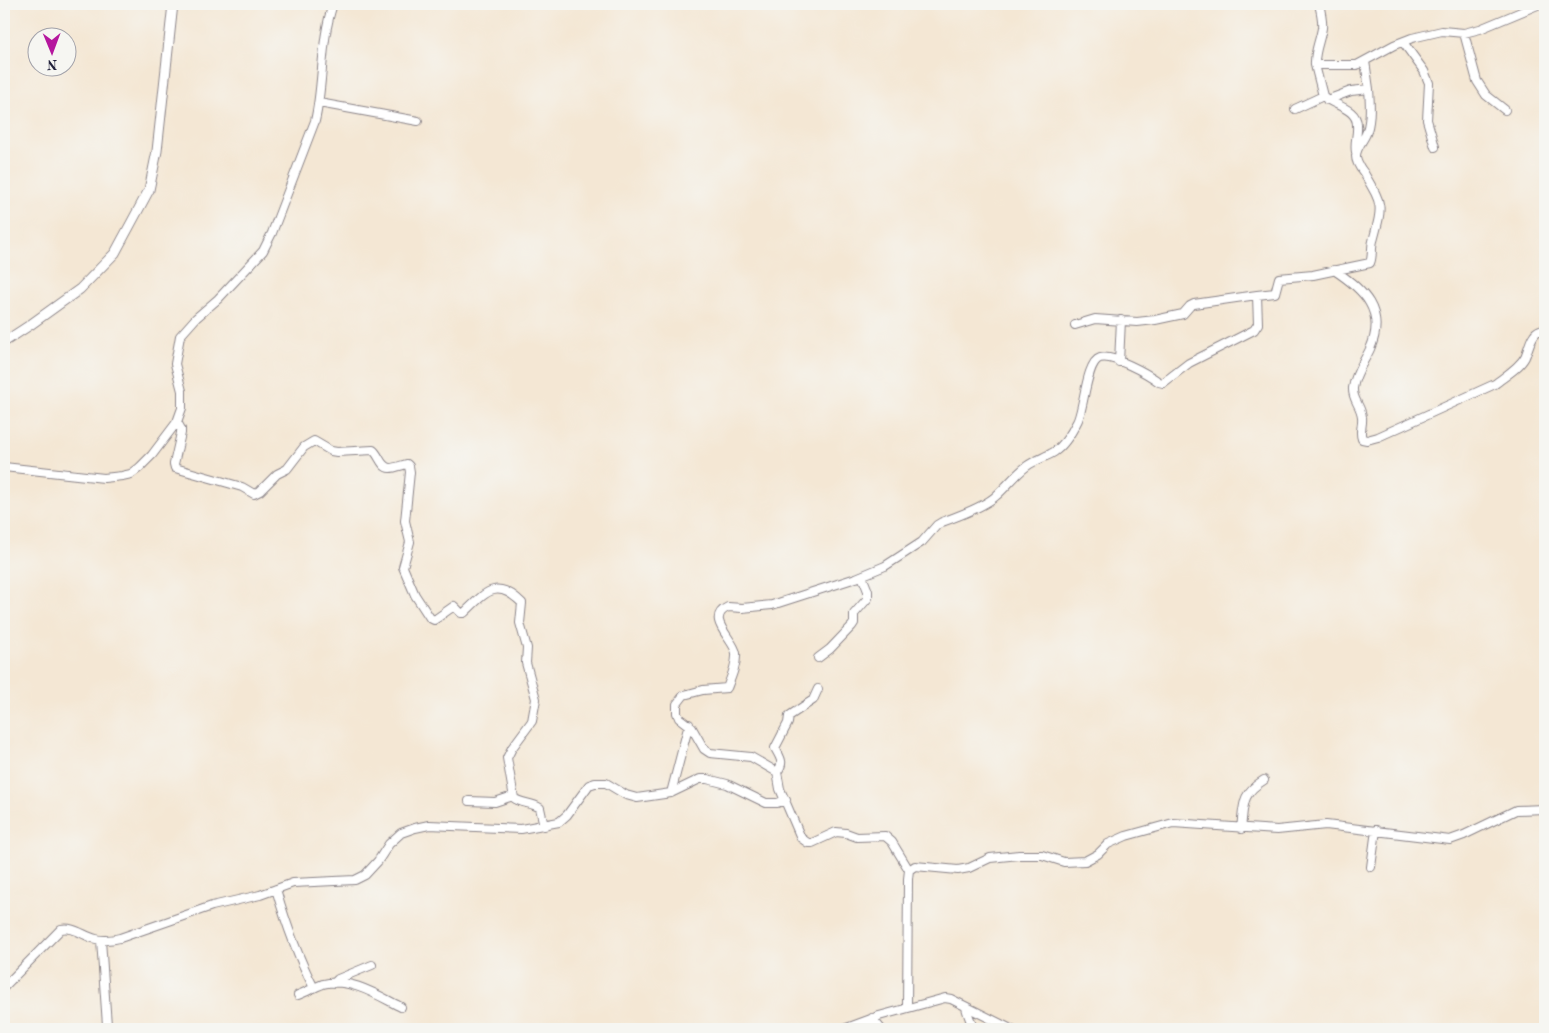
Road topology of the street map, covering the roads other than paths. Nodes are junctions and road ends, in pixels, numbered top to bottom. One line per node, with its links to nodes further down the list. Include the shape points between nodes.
1 (173, 4): 22 (main road, via 157,151 149,190 116,252 80,289)
2 (333, 4): 11 (street, via 324,46)
3 (1319, 4): 8 (street, via 1322,28)
4 (1540, 4): 5 (street, via 1480,29)
5 (1464, 32): 6 (street, via 1442,31); 13 (street, via 1477,81 1486,94)
6 (1403, 42): 7 (street); 15 (street, via 1429,83 1427,120)
7 (1365, 61): 8 (street, via 1348,66); 9 (street)
8 (1315, 65): 10 (street)
9 (1369, 90): 10 (street); 16 (street, via 1368,130)
10 (1325, 98): 12 (street); 16 (street, via 1352,112 1355,117)
11 (319, 103): 14 (street); 24 (street, via 303,156 263,251 180,336 175,364 182,392 182,408)
12 (1295, 109)
13 (1505, 110)
14 (418, 121)
15 (1435, 147)
16 (1356, 152): 17 (street, via 1359,166 1380,202 1381,213 1370,263)
17 (1334, 270): 18 (street, via 1279,278 1275,293); 21 (street, via 1366,295 1375,319 1376,330 1353,386 1353,396 1362,415 1362,439 1378,437 1495,384 1524,358 1534,333 1540,330)
18 (1257, 295): 19 (street, via 1194,304 1183,314 1155,320); 23 (street, via 1258,324 1254,330 1190,363 1163,383)
19 (1121, 320): 20 (street, via 1095,319); 23 (street)
20 (1075, 325)
21 (1545, 333)
22 (4, 342)
23 (1119, 362): 26 (street, via 1102,358 1095,362 1079,419 1055,451 1027,466 996,496 942,522 922,542 891,563)
24 (177, 422): 25 (street, via 152,455 131,474 104,478); 33 (street, via 181,433 175,468 242,487 254,494 287,469 304,447 314,441 331,452 373,450 385,467 410,466 405,521 410,542 404,567 415,595 430,618 434,620 454,606 464,613 486,592 498,589 522,603 520,623 536,699 532,722 507,758)
25 (4, 467)
26 (862, 576): 27 (street, via 868,598 855,613 852,626); 29 (street, via 772,605 724,608 720,613 720,627 734,646 734,666 727,688 684,695 677,704 679,718)
27 (818, 658)
28 (818, 689): 30 (street, via 813,700 789,716 775,748 782,759)
29 (689, 724): 30 (street, via 704,749 710,753 751,757); 32 (street)
30 (777, 772): 34 (street)
31 (1264, 780): 38 (street, via 1247,794)
32 (671, 793): 34 (street, via 700,779 707,779 727,784 766,803); 37 (street, via 637,798 606,783 595,782 589,785 560,822)
33 (513, 796): 35 (street, via 497,802); 37 (street, via 517,801 540,808)
34 (786, 800): 41 (street, via 804,841 812,843 836,832 857,837 885,836)
35 (469, 801)
36 (1545, 809): 39 (street, via 1516,810 1450,840)
37 (544, 826): 42 (street, via 521,829 428,825 415,828 395,838 365,875 355,880 293,883)
38 (1241, 829): 39 (street, via 1277,830 1326,825); 41 (street, via 1172,823 1108,844 1084,861 1064,862 1042,856 1019,855 990,858 958,870 919,866)
39 (1376, 830): 40 (street)
40 (1371, 867)
41 (909, 870): 51 (street)
42 (276, 889): 43 (street, via 212,906 120,938); 47 (street, via 299,960)
43 (101, 940): 46 (street, via 68,928 61,929); 53 (street)
44 (372, 965): 45 (street)
45 (334, 983): 47 (street); 49 (street, via 363,989)
46 (4, 986)
47 (314, 988): 48 (street)
48 (298, 995)
49 (401, 1007)
50 (966, 1007): 51 (street, via 945,998); 56 (street); 57 (street)
51 (907, 1008): 52 (street)
52 (872, 1018): 54 (street); 55 (street)
53 (106, 1025)
54 (844, 1029)
55 (881, 1029)
56 (972, 1029)
57 (1011, 1029)

